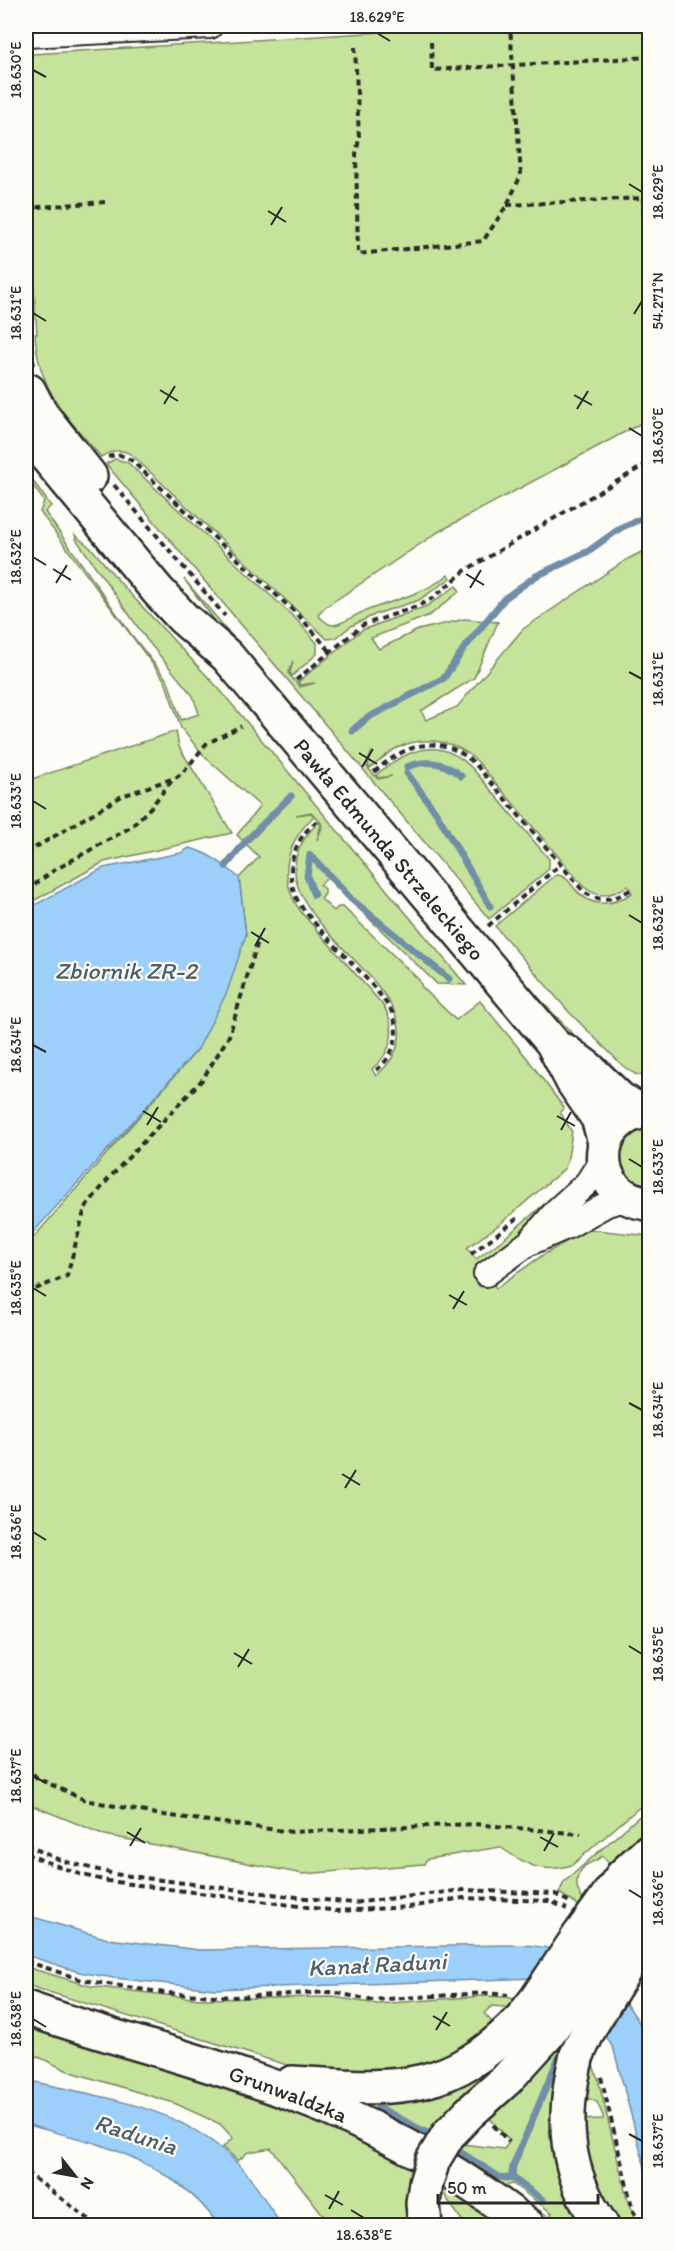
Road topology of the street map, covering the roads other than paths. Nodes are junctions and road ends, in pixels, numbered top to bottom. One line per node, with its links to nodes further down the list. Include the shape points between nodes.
1 (210, 26): 2 (street)
2 (26, 35)
3 (29, 384): 5 (main road, Pawła Edmunda Strzeleckiego, via 41,414 197,606)
4 (26, 432): 5 (main road, Pawła Edmunda Strzeleckiego, via 158,591)
5 (227, 656): 6 (main road, Pawła Edmunda Strzeleckiego)
6 (552, 1042): 7 (main road, Pawła Edmunda Strzeleckiego, via 588,1068 620,1099); 8 (main road, Pawła Edmunda Strzeleckiego, via 598,1118)
7 (645, 1111): 8 (main road, via 619,1121)
8 (604, 1150): 9 (main road, Pawła Edmunda Strzeleckiego, via 607,1178 614,1188); 10 (street, via 587,1183)
9 (645, 1203): 10 (street, via 612,1202)
10 (527, 1244): 11 (street)
11 (486, 1274)
12 (650, 1851): 15 (main road, via 622,1876)
13 (650, 1883): 15 (main road)
14 (650, 1931): 15 (main road)
15 (593, 1935): 17 (main road, bridge, via 536,2000); 21 (main road, bridge, via 588,2064 567,2102 568,2146 581,2190)
16 (26, 2008): 18 (main road, Grunwaldzka)
17 (529, 2016): 18 (main road, via 466,2065 417,2084 392,2088); 19 (main road, bridge, via 506,2080 448,2135 433,2160 423,2203)
18 (257, 2082): 20 (main road, Grunwaldzka, via 331,2109 407,2145 477,2187)
19 (424, 2226)
20 (528, 2226)
21 (602, 2226)

